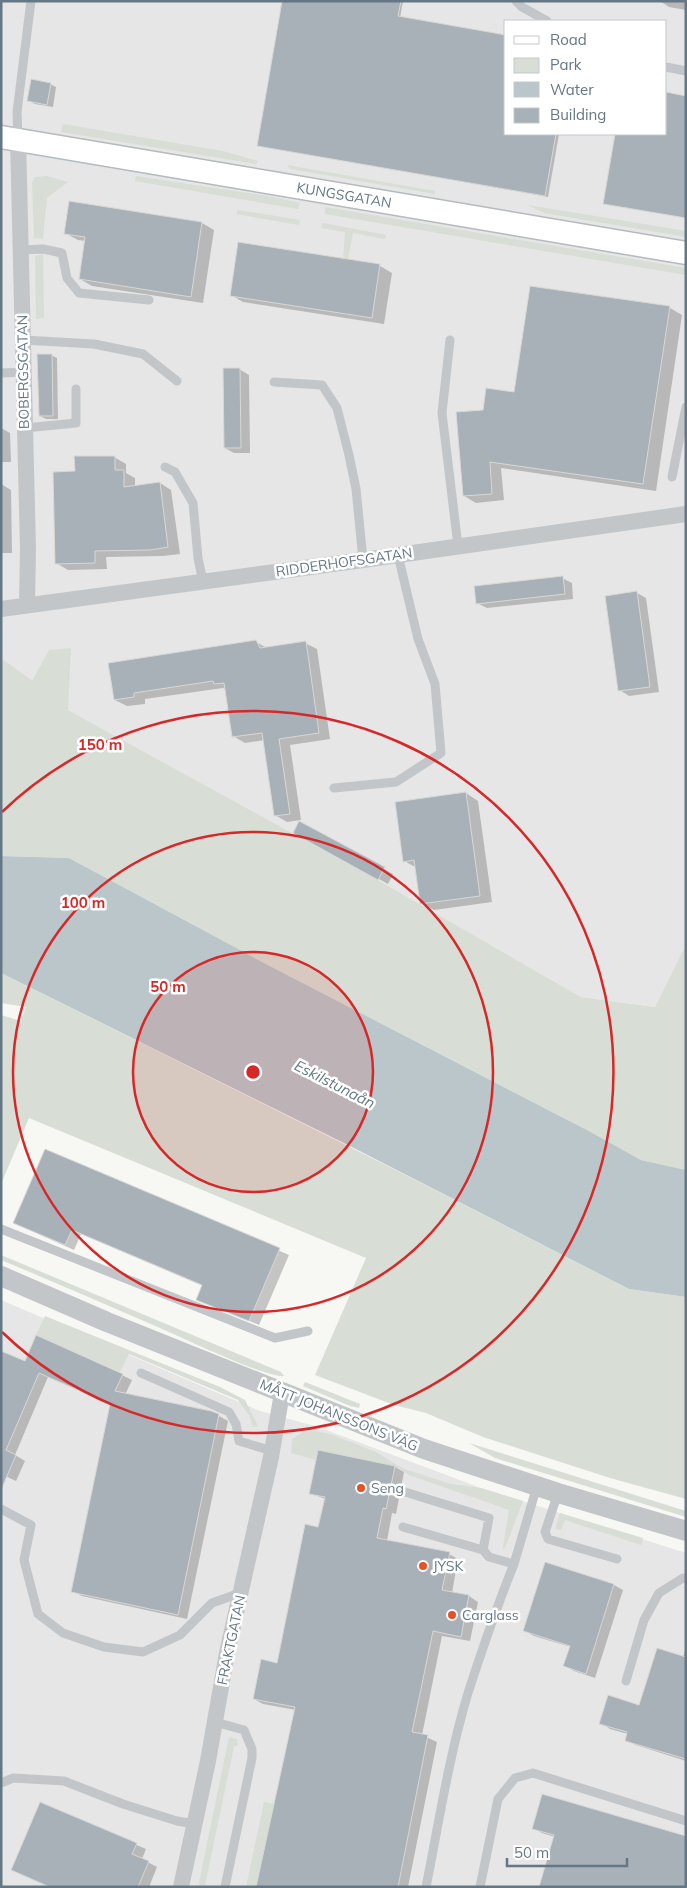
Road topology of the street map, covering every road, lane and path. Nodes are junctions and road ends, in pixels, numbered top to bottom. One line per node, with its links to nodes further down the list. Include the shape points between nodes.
1 (31, 1): 6 (lane)
2 (516, 1): 3 (lane)
3 (545, 20)
4 (667, 67): 5 (lane)
5 (686, 72)
6 (10, 138): 7 (street, BOBERGSGATAN); 8 (main road, KUNGSGATAN)
7 (21, 250): 9 (lane, via 43,248 62,253 67,278 79,293); 10 (street, BOBERGSGATAN)
8 (686, 253)
9 (149, 300)
10 (23, 340): 12 (street, BOBERGSGATAN); 14 (lane, via 94,344 143,354)
11 (450, 340): 22 (lane, via 442,413)
12 (23, 372): 13 (lane); 18 (street, BOBERGSGATAN)
13 (1, 373)
14 (177, 382)
15 (274, 382): 24 (lane, via 322,385 337,408 356,489)
16 (76, 389): 18 (lane, via 76,423)
17 (686, 407): 20 (lane)
18 (25, 428): 26 (street, BOBERGSGATAN)
19 (165, 468): 25 (lane, via 175,472 193,502)
20 (672, 477)
21 (686, 514): 22 (street, RIDDERHOFSGATAN)
22 (458, 546): 23 (street, RIDDERHOFSGATAN)
23 (398, 555): 24 (street, RIDDERHOFSGATAN); 28 (lane, via 418,639 435,684 441,753 396,782)
24 (363, 560): 25 (street, RIDDERHOFSGATAN)
25 (203, 582): 26 (street, RIDDERHOFSGATAN)
26 (27, 605): 27 (street, RIDDERHOFSGATAN)
27 (1, 609)
28 (334, 788)
29 (1, 1229): 31 (lane, via 275,1338)
30 (1, 1276): 33 (street, MÅTT JOHANSSONS VÄG)
31 (308, 1331)
32 (141, 1373): 34 (lane, via 229,1412 236,1424 238,1442)
33 (282, 1393): 34 (street, FRAKTGATAN); 35 (street, MÅTT JOHANSSONS VÄG, via 424,1449)
34 (272, 1450): 45 (street, FRAKTGATAN)
35 (538, 1486): 37 (street, MÅTT JOHANSSONS VÄG); 43 (lane)
36 (406, 1492): 41 (lane, via 489,1518)
37 (558, 1493): 40 (street, MÅTT JOHANSSONS VÄG); 42 (lane, via 545,1532 548,1539)
38 (1, 1509): 45 (lane, via 31,1525 24,1560 38,1614 63,1633 104,1646 143,1652 180,1635 212,1603)
39 (403, 1527): 41 (lane)
40 (686, 1532)
41 (483, 1550): 43 (lane, via 489,1557)
42 (617, 1559)
43 (514, 1564): 53 (lane, via 468,1695)
44 (686, 1579): 46 (lane, via 659,1593 644,1620)
45 (240, 1593): 47 (street, FRAKTGATAN)
46 (626, 1681)
47 (215, 1722): 50 (street, FRAKTGATAN); 52 (lane, via 244,1730 252,1749)
48 (1, 1783): 50 (lane, via 12,1778 64,1781 123,1804)
49 (686, 1821): 54 (lane, via 533,1773 515,1778 498,1799)
50 (195, 1824): 51 (street, FRAKTGATAN)
51 (182, 1887)
52 (225, 1887)
53 (426, 1887)
54 (480, 1887)

